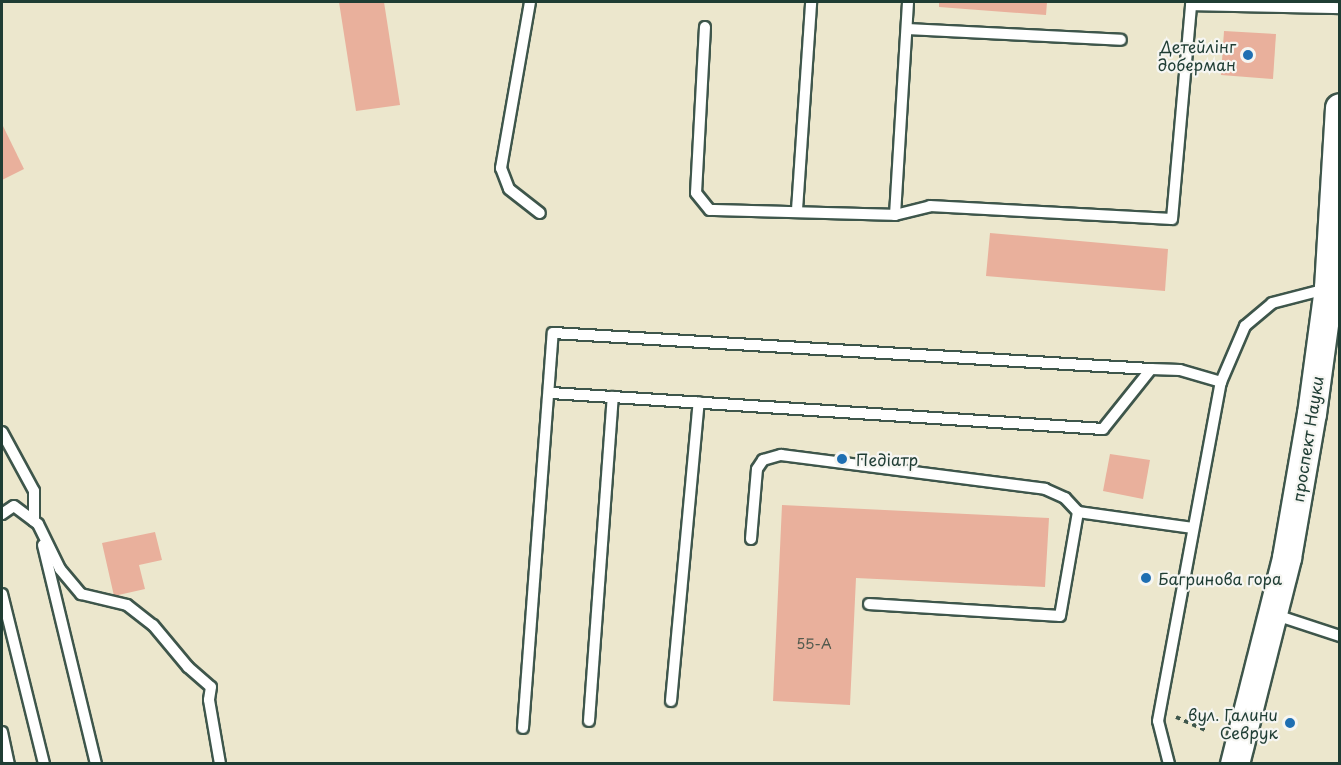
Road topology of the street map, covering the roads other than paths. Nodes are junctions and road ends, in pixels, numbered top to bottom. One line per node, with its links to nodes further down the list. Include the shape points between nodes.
1 (530, 2): 10 (lane, via 501,168 509,189)
2 (811, 2): 9 (lane)
3 (908, 2): 6 (lane)
4 (1340, 8): 11 (lane, via 1191,5 1172,219 930,206)
5 (705, 27): 9 (lane, via 696,193 710,210)
6 (907, 29): 7 (lane); 11 (lane)
7 (1121, 40)
8 (1340, 108): 12 (main road, проспект Науки)
9 (797, 210): 11 (lane)
10 (540, 213)
11 (895, 215)
12 (1329, 288): 14 (lane, via 1272,303 1245,326); 26 (main road, проспект Науки, via 1312,414)
13 (1151, 369): 14 (lane, via 1180,370); 15 (lane, via 553,333); 17 (lane, via 1103,429)
14 (1221, 382): 22 (lane)
15 (551, 393): 16 (lane); 30 (lane)
16 (613, 397): 17 (lane); 29 (lane)
17 (699, 402): 28 (lane)
18 (2, 432): 21 (lane, via 34,491)
19 (1078, 512): 22 (lane); 23 (lane, via 1065,498 1046,489 782,455 763,460 757,470); 25 (lane, via 1060,616)
20 (2, 514): 21 (lane, via 14,507)
21 (36, 523): 34 (lane); 35 (lane, via 60,569 81,594 127,605 153,625 188,667 211,687 209,700)
22 (1193, 528): 36 (lane, via 1158,721)
23 (751, 539)
24 (2, 594): 33 (lane)
25 (869, 604)
26 (1273, 614): 27 (lane); 37 (main road, проспект Науки)
27 (1340, 636)
28 (671, 701)
29 (589, 721)
30 (523, 728)
31 (2, 732): 32 (lane)
32 (9, 764)
33 (44, 764)
34 (96, 764)
35 (220, 764)
36 (1169, 764)
37 (1235, 764)

